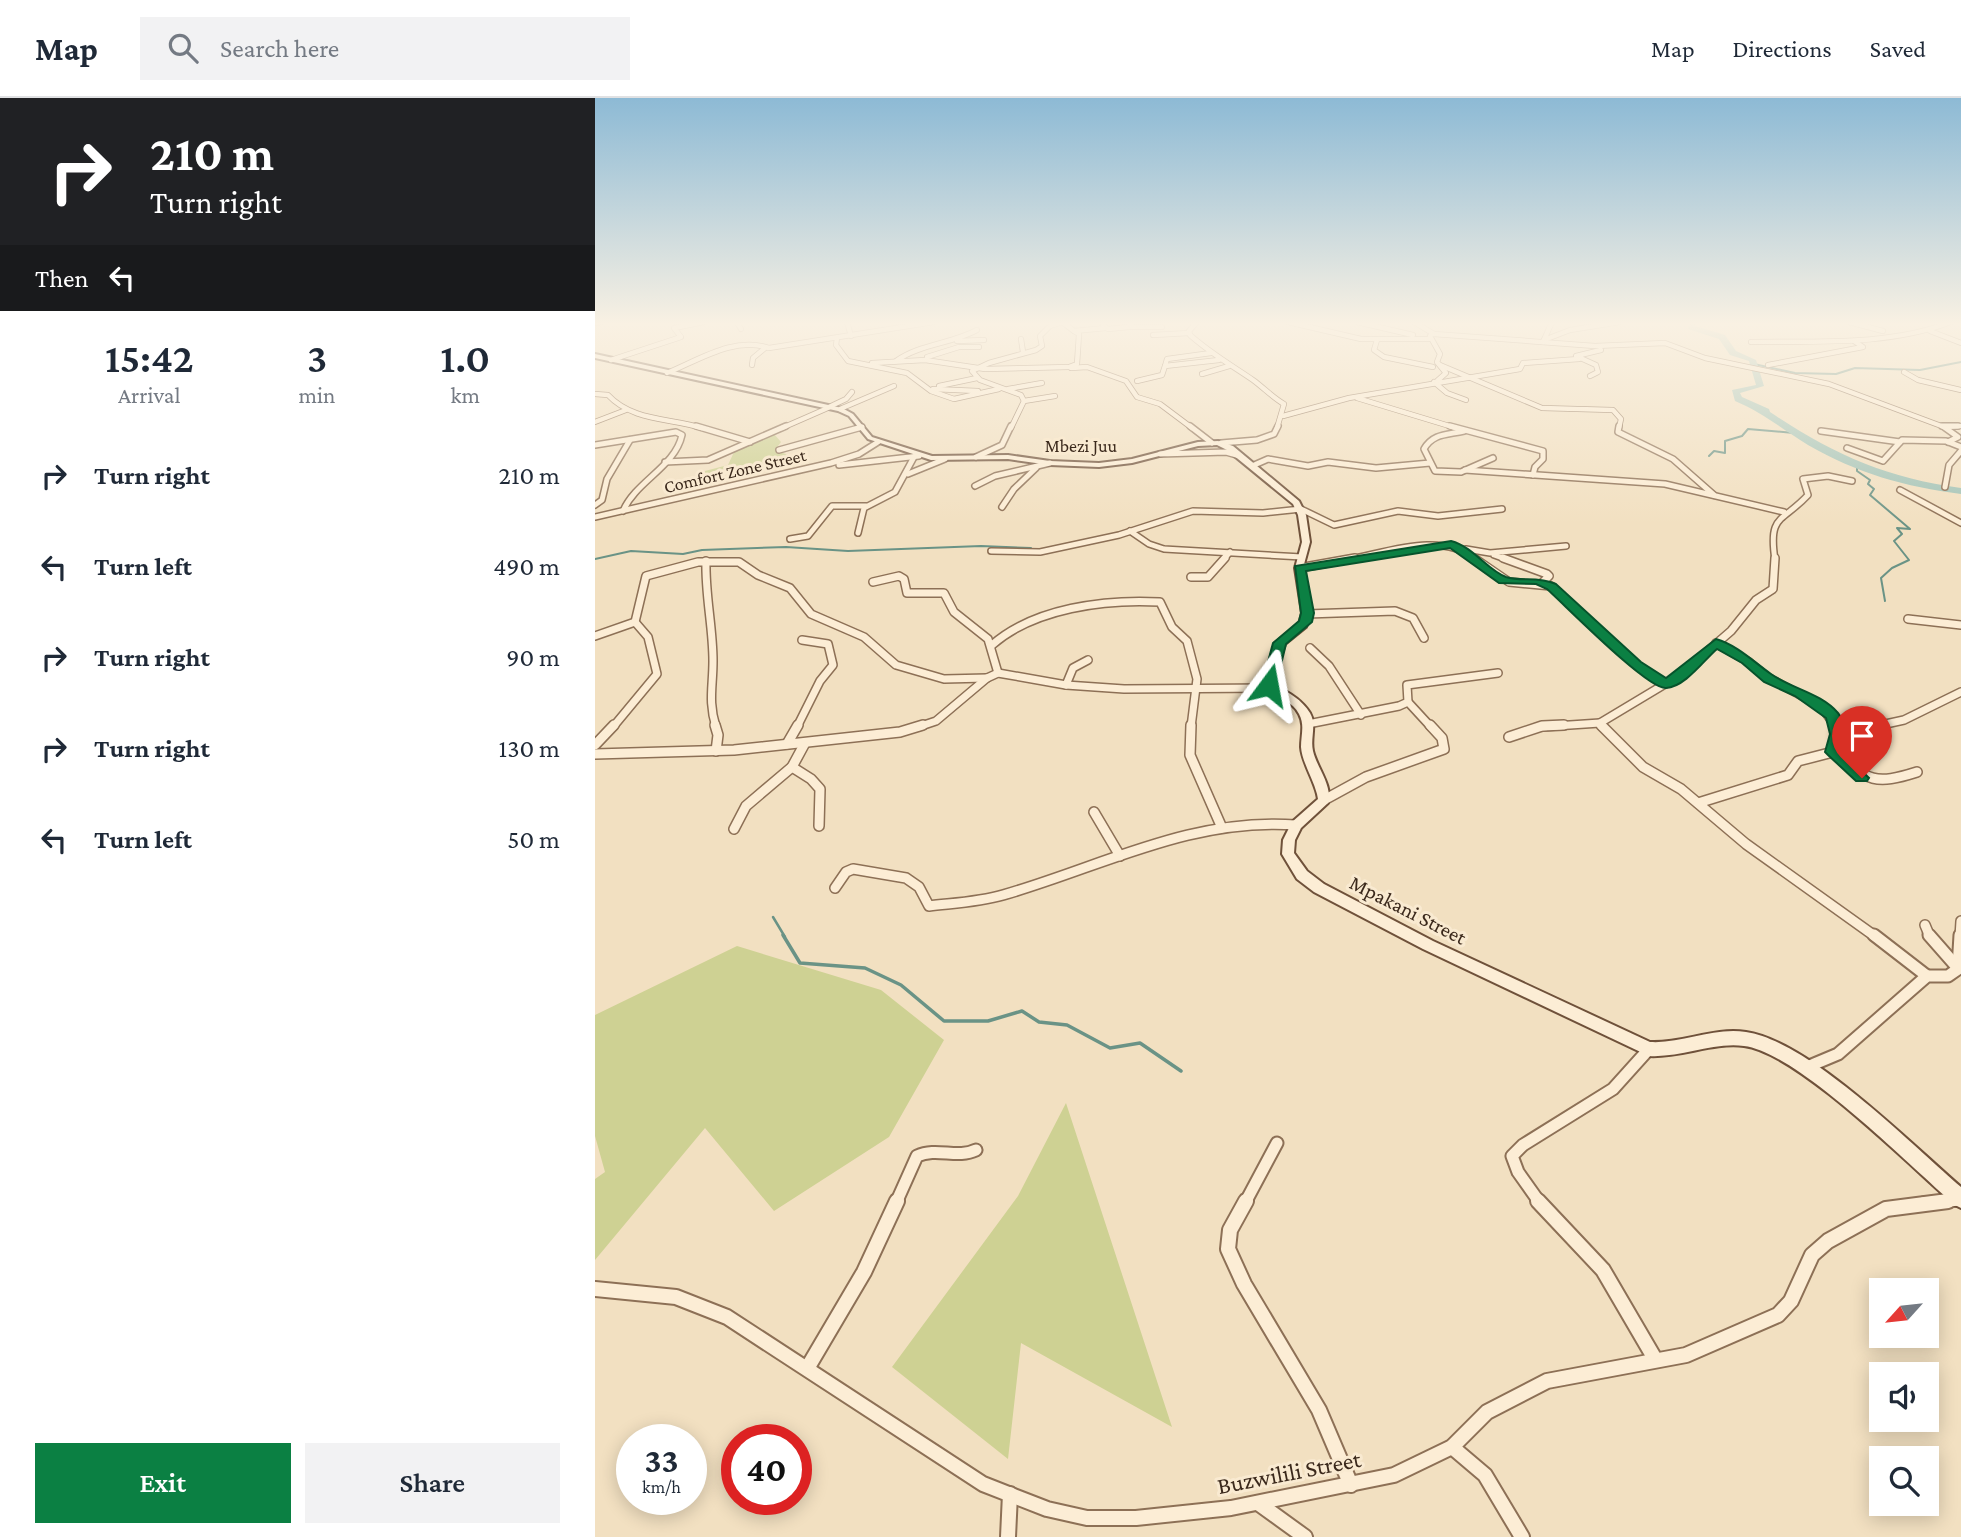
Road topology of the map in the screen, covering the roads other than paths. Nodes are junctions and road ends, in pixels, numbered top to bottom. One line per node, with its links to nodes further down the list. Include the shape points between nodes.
1 (744, 389): 18 (street)
2 (887, 389): 20 (street)
3 (939, 389): 4 (street)
4 (999, 389)
5 (1002, 389): 17 (street, via 1021,395)
6 (1132, 389): 34 (street, via 1140,399 1160,404)
7 (1264, 389): 21 (street, via 1283,402)
8 (1396, 389): 15 (street)
9 (1443, 389): 16 (street)
10 (1494, 389): 63 (street, via 1542,408 1613,410 1621,419 1618,432 1673,459)
11 (1843, 389): 25 (street)
12 (852, 392): 18 (street)
13 (595, 394): 19 (street, via 608,395)
14 (1055, 396): 17 (street)
15 (1355, 397): 21 (street); 26 (street)
16 (1466, 400)
17 (1024, 401): 40 (street, via 1009,434)
18 (829, 407): 20 (street); 30 (street)
19 (626, 410): 22 (street); 30 (street)
20 (840, 410): 24 (street)
21 (1283, 416): 35 (street, via 1271,436)
22 (595, 422)
23 (1961, 426): 25 (street)
24 (862, 427): 31 (street); 39 (street)
25 (1944, 427): 28 (street)
26 (1466, 431): 42 (street, via 1436,435); 57 (street, via 1543,451)
27 (1821, 431): 32 (street)
28 (1959, 437): 33 (street)
29 (630, 440): 36 (street); 50 (street, via 680,433 680,449); 64 (street)
30 (752, 442): 50 (street, via 706,461)
31 (878, 442): 44 (street, Mbezi Juu); 51 (street, Comfort Zone Street)
32 (1900, 442): 33 (street); 37 (street, via 1885,461)
33 (1948, 442): 38 (street)
34 (1212, 443): 35 (street); 43 (street, Mbezi Juu)
35 (1221, 443): 47 (street)
36 (595, 445)
37 (1847, 448)
38 (1961, 449): 61 (street, via 1949,464)
39 (779, 450)
40 (995, 450): 45 (street); 46 (street)
41 (1434, 450): 42 (street)
42 (1425, 451): 53 (street)
43 (1155, 455): 47 (street, via 1189,451); 52 (street, Mbezi Juu, via 1105,465)
44 (917, 457): 49 (street, Mbezi Juu); 51 (street); 58 (street)
45 (977, 457): 46 (street, Mbezi Juu); 49 (street, Mbezi Juu)
46 (1008, 457): 52 (street, Mbezi Juu)
47 (1241, 457): 54 (street)
48 (1493, 458): 56 (street)
49 (945, 459): 58 (street)
50 (665, 462): 69 (street)
51 (831, 463): 69 (street, Comfort Zone Street)
52 (1050, 463): 55 (street)
53 (1430, 463): 54 (street, via 1376,468 1328,463 1301,466 1268,459); 56 (street, via 1445,473)
54 (1252, 466): 67 (street)
55 (1036, 468): 60 (street, via 1002,471); 66 (street)
56 (1465, 470): 57 (street)
57 (1533, 475): 63 (street, via 1658,483)
58 (904, 477): 65 (street, via 891,495)
59 (1852, 481): 70 (street, via 1804,478 1808,495)
60 (975, 486)
61 (1945, 487)
62 (1900, 490): 72 (street)
63 (1714, 495): 70 (street)
64 (595, 506): 69 (street)
65 (866, 506): 74 (street); 75 (street, via 832,506 808,536)
66 (1002, 507)
67 (1301, 509): 68 (street, via 1334,525 1398,512 1438,516); 73 (street, via 1193,511); 82 (street, via 1306,542)
68 (1503, 509)
69 (623, 510): 71 (street, Comfort Zone Street)
70 (1784, 512): 93 (street, via 1773,529 1776,585)
71 (595, 517)
72 (1961, 523)
73 (1130, 531): 78 (street, via 1040,552); 80 (street, via 1164,549)
74 (858, 533)
75 (790, 539)
76 (1566, 547): 79 (street)
77 (1461, 548): 79 (street); 82 (street, via 1437,544); 85 (street, via 1503,580)
78 (991, 551)
79 (1482, 551): 85 (street, via 1546,574 1549,576)
80 (1230, 552): 82 (street); 83 (street, via 1210,576)
81 (706, 561): 88 (street, via 644,577); 99 (street, via 739,562 790,588 811,614 864,637 904,669 944,679); 114 (street, via 713,660 709,704 719,735)
82 (1301, 563): 86 (street)
83 (1191, 578)
84 (873, 582): 94 (street, via 899,576 907,593 944,593 954,612)
85 (1543, 582): 100 (street, via 1636,665)
86 (1307, 614): 91 (street, via 1389,609 1414,620); 102 (street, via 1304,625 1280,643 1268,682)
87 (1908, 620): 89 (street)
88 (635, 622): 90 (street); 113 (street, via 648,637 657,674)
89 (1961, 625)
90 (595, 636)
91 (1424, 638)
92 (802, 640): 112 (street, via 828,644 833,665)
93 (1716, 643): 100 (street); 109 (street, via 1833,716)
94 (992, 645): 97 (street); 103 (street, via 1037,619 1157,601 1172,627 1186,638)
95 (1310, 648): 106 (street, via 1329,666)
96 (1088, 660): 101 (street, via 1073,668)
97 (997, 673): 99 (street); 101 (street)
98 (1498, 673): 105 (street, via 1407,685)
99 (986, 678): 111 (street, via 944,715 921,726)
100 (1665, 684): 107 (street)
101 (1066, 685): 103 (street)
102 (1271, 688): 103 (street); 108 (street, via 1297,704)
103 (1197, 689): 124 (street, via 1190,755)
104 (1961, 692): 109 (street, via 1904,720)
105 (1408, 702): 106 (street); 119 (street, via 1442,738 1444,749 1366,776)
106 (1361, 715): 108 (street)
107 (1600, 723): 110 (street, via 1540,726); 120 (street, via 1643,767)
108 (1308, 724): 119 (street, via 1307,749)
109 (1837, 734): 115 (street)
110 (1509, 737)
111 (805, 743): 112 (street); 117 (street)
112 (786, 744): 114 (street)
113 (595, 745)
114 (716, 751): 116 (street)
115 (1833, 752): 118 (street, via 1871,782 1883,783); 120 (street, via 1798,761 1787,775)
116 (595, 754)
117 (792, 767): 123 (street, via 820,783); 125 (street, via 750,802)
118 (1917, 772)
119 (1324, 800): 122 (street)
120 (1698, 803): 131 (street, via 1746,845 1817,892)
121 (1094, 812): 126 (street)
122 (1296, 825): 124 (street, via 1270,820); 132 (street, Mpakani Street, via 1288,854 1302,875 1318,887 1428,945)
123 (819, 826)
124 (1222, 828): 126 (street, via 1179,836)
125 (734, 829)
126 (1120, 856): 127 (street, via 1006,895 929,906 919,886 907,878 853,869)
127 (835, 888)
128 (1961, 921): 130 (street)
129 (1925, 925): 130 (street, via 1930,937)
130 (1960, 967): 131 (street, via 1948,976)
131 (1927, 976): 133 (street, via 1838,1055)
132 (1649, 1049): 133 (street, Mpakani Street, via 1665,1052 1714,1038 1749,1039); 138 (street, via 1613,1089 1512,1156 1542,1204 1603,1271)
133 (1807, 1067): 136 (street, Mpakani Street)
134 (1277, 1143): 141 (street, via 1230,1230 1228,1249 1319,1410)
135 (976, 1150): 139 (street, via 966,1155 931,1150 917,1156 864,1272)
136 (1961, 1200): 138 (street, Buzwilili Street, via 1886,1209 1812,1255 1791,1301 1777,1315 1686,1355)
137 (595, 1289): 139 (street, Buzwilili Street, via 676,1297 727,1317)
138 (1655, 1359): 140 (street, Buzwilili Street, via 1547,1381 1487,1412)
139 (808, 1367): 142 (street, Buzwilili Street, via 866,1411 983,1484)
140 (1453, 1447): 141 (street, Buzwilili Street, via 1394,1475); 146 (street, via 1470,1456)
141 (1351, 1485): 143 (street, Buzwilili Street)
142 (1010, 1494): 143 (street, Buzwilili Street, via 1087,1518 1136,1518); 144 (street)
143 (1258, 1503): 145 (street)
144 (1008, 1537)
145 (1305, 1537)
146 (1522, 1537)

